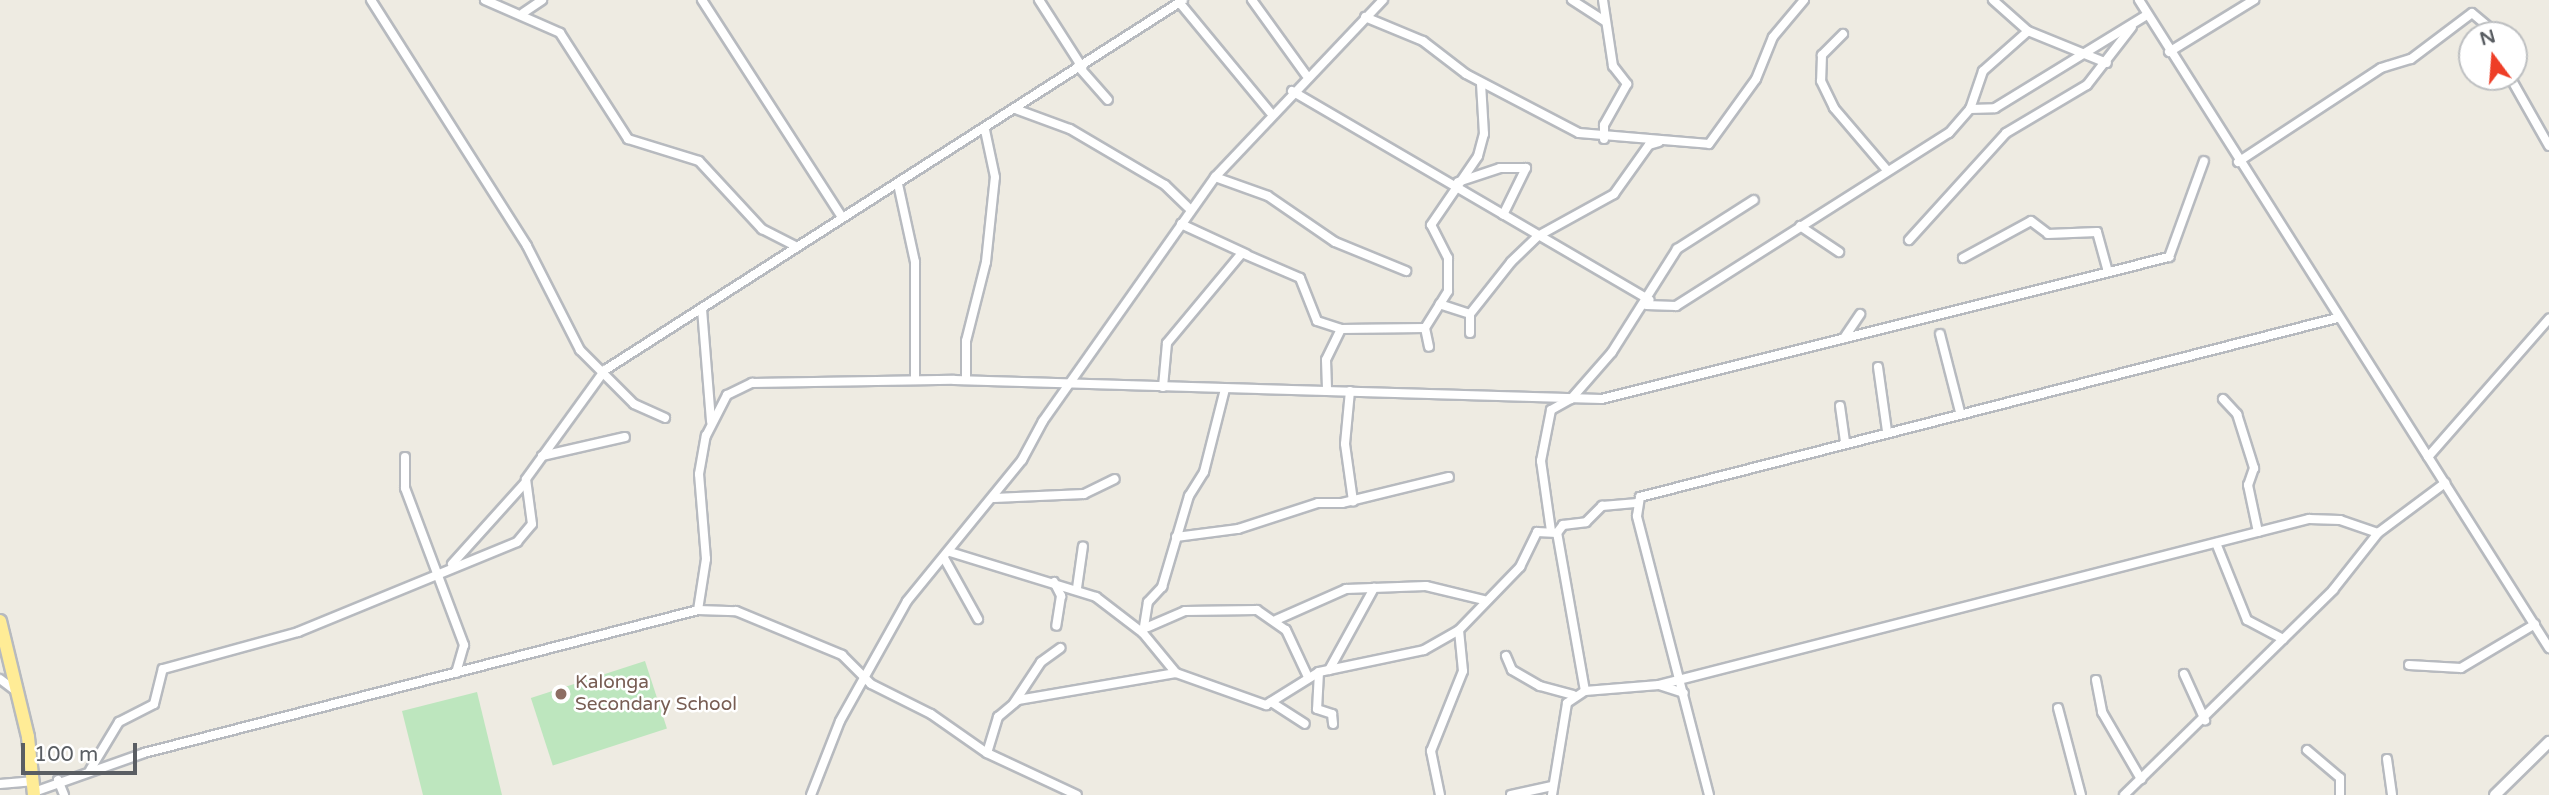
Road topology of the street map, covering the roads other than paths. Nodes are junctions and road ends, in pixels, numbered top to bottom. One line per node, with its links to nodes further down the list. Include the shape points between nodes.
1 (371, 0): 76 (street, via 527,246 576,344)
2 (485, 0): 15 (street)
3 (542, 0): 16 (street)
4 (702, 0): 51 (street)
5 (1039, 0): 29 (street)
6 (1252, 0): 30 (street)
7 (1383, 0): 18 (street)
8 (1572, 0): 21 (street)
9 (1603, 0): 21 (street)
10 (1804, 0): 40 (street, via 1773,37 1756,79 1709,144)
11 (1993, 0): 24 (street)
12 (2139, 0): 17 (street)
13 (2253, 0): 26 (street)
14 (1181, 1): 29 (street); 37 (street)
15 (505, 4): 16 (street)
16 (523, 13): 56 (street, via 564,37 628,139 699,161 762,229)
17 (2147, 15): 22 (street); 26 (street)
18 (1365, 18): 30 (street); 31 (street, via 1423,41)
19 (2461, 21): 20 (street, via 2472,13)
20 (2481, 21)
21 (1606, 22): 39 (street, via 1613,66 1627,84 1604,125)
22 (2133, 24): 27 (street); 28 (street)
23 (2458, 24): 43 (street, via 2411,59 2381,68)
24 (2028, 31): 27 (street); 35 (street, via 1983,71)
25 (1843, 34): 44 (street, via 1822,55 1821,81 1834,108)
26 (2169, 52): 43 (street)
27 (2084, 55): 28 (street); 35 (street, via 1995,108)
28 (2106, 63): 55 (street, via 2060,105 2006,133)
29 (1080, 66): 34 (street); 36 (street)
30 (1306, 75): 33 (street)
31 (1481, 83): 39 (street, via 1578,133); 47 (street, via 1483,134 1478,156)
32 (2518, 91): 41 (street)
33 (1292, 92): 37 (street); 47 (street)
34 (1108, 100)
35 (1970, 109): 44 (street, via 1950,133)
36 (1018, 110): 38 (street); 49 (street, via 1070,129 1165,185)
37 (1270, 112): 45 (street)
38 (985, 130): 46 (street); 78 (street, via 995,177 986,262 966,341)
39 (1604, 139): 40 (street)
40 (1662, 141): 54 (street, via 1649,145 1614,194)
41 (2549, 146)
42 (2204, 161): 61 (street, via 2169,257)
43 (2238, 162): 67 (street)
44 (1887, 170): 53 (street)
45 (1215, 177): 49 (street); 60 (street, via 1268,196 1335,242)
46 (898, 184): 51 (street); 77 (street, via 915,262)
47 (1456, 185): 50 (street); 50 (street, via 1500,167 1526,168); 63 (street, via 1431,225 1448,258 1448,291)
48 (1754, 200): 62 (street, via 1677,249)
49 (1191, 210): 52 (street)
50 (1503, 215): 54 (street)
51 (841, 216): 56 (street)
52 (1181, 224): 58 (street); 79 (street)
53 (1800, 226): 57 (street); 62 (street, via 1676,306)
54 (1538, 236): 62 (street); 65 (street)
55 (1909, 240)
56 (796, 246): 64 (street)
57 (1839, 252)
58 (1246, 254): 70 (street, via 1300,278 1317,321); 80 (street, via 1238,255 1167,343)
59 (1963, 258): 61 (street, via 2031,221 2048,234 2097,232)
60 (1406, 271)
61 (2108, 272): 73 (street)
62 (1647, 302): 84 (street)
63 (1440, 304): 65 (street); 69 (street)
64 (702, 309): 76 (street); 89 (street)
65 (1470, 314): 71 (street)
66 (1860, 314): 73 (street)
67 (2337, 318): 87 (street); 95 (street)
68 (2549, 319): 95 (street)
69 (1425, 328): 70 (street); 74 (street)
70 (1341, 329): 82 (street, via 1326,360)
71 (1470, 333)
72 (1940, 334): 87 (street)
73 (1844, 338): 84 (street, via 1602,399)
74 (1429, 347)
75 (1878, 367): 90 (street)
76 (603, 373): 88 (street, via 634,404); 93 (street)
77 (915, 380): 78 (street); 89 (street, via 752,383 727,395)
78 (966, 380): 79 (street)
79 (1068, 383): 80 (street); 100 (street)
80 (1163, 387): 81 (street)
81 (1225, 389): 82 (street); 106 (street, via 1208,462)
82 (1327, 390): 83 (street)
83 (1350, 391): 84 (street); 101 (street, via 1345,444)
84 (1571, 399): 103 (street, via 1551,410 1541,457)
85 (2223, 399): 104 (street, via 2236,414 2254,468 2248,485)
86 (1840, 406): 92 (street)
87 (1960, 412): 90 (street)
88 (665, 418)
89 (711, 422): 116 (street, via 699,474 706,559)
90 (1887, 431): 92 (street)
91 (625, 437): 93 (street)
92 (1844, 442): 102 (street, via 1647,494)
93 (542, 456): 98 (street)
94 (405, 457): 111 (street, via 405,488)
95 (2428, 457): 99 (street)
96 (1448, 477): 101 (street)
97 (1115, 479): 100 (street, via 1084,494)
98 (525, 483): 110 (street); 110 (street, via 532,524 522,539)
99 (2445, 483): 105 (street); 120 (street)
100 (994, 498): 109 (street)
101 (1353, 501): 106 (street, via 1318,503 1238,529)
102 (1635, 503): 103 (street, via 1602,506 1586,522 1563,525); 134 (street)
103 (1554, 532): 115 (street, via 1532,537 1520,567); 140 (street)
104 (2258, 532): 105 (street, via 2309,519 2340,520); 107 (street)
105 (2378, 533): 124 (street)
106 (1176, 537): 122 (street, via 1162,587 1149,602)
107 (2216, 543): 124 (street, via 2247,620); 134 (street)
108 (1083, 546): 113 (street)
109 (947, 555): 112 (street); 117 (street); 135 (street, via 907,601)
110 (449, 566): 111 (street)
111 (437, 571): 131 (street, via 464,645); 156 (street, via 298,632 160,671 154,704 120,722)
112 (1054, 582): 113 (street); 121 (street, via 1061,596)
113 (1077, 589): 122 (street)
114 (1374, 589): 115 (street, via 1444,588); 118 (street, via 1346,589); 129 (street)
115 (1484, 600): 123 (street)
116 (698, 610): 131 (street); 135 (street, via 748,616 842,655)
117 (978, 620)
118 (1276, 620): 122 (street, via 1223,607 1171,615); 136 (street)
119 (0, 621): 142 (highway)
120 (2535, 624): 126 (street); 128 (street, via 2461,668)
121 (1056, 626)
122 (1145, 630): 132 (street)
123 (1459, 630): 129 (street, via 1415,653); 165 (street, via 1463,671 1431,751)
124 (2283, 639): 149 (street)
125 (1060, 648): 145 (street, via 1041,663)
126 (2549, 648)
127 (1506, 656): 143 (street, via 1512,670 1540,686)
128 (2409, 665)
129 (1329, 670): 130 (street)
130 (1319, 672): 136 (street); 147 (street)
131 (456, 673): 156 (street)
132 (1176, 673): 144 (street, via 1234,699); 145 (street)
133 (2184, 674): 149 (street)
134 (1680, 675): 139 (street); 141 (street)
135 (864, 676): 154 (street); 163 (street)
136 (1308, 677): 144 (street)
137 (0, 679): 142 (street)
138 (2096, 680): 157 (street, via 2102,712)
139 (1659, 685): 140 (street); 141 (street)
140 (1585, 691): 143 (street)
141 (1684, 693): 167 (street)
142 (19, 694): 160 (highway)
143 (1573, 695): 161 (street)
144 (1271, 702): 148 (street)
145 (1014, 703): 154 (street, via 998,717)
146 (2058, 708): 168 (street)
147 (1317, 709): 148 (street); 151 (street, via 1332,714)
148 (1300, 715): 150 (street)
149 (2205, 720): 157 (street)
150 (1305, 724)
151 (1333, 724)
152 (2549, 742): 172 (street)
153 (2307, 750): 170 (street, via 2340,778)
154 (987, 753): 164 (street)
155 (2387, 760): 171 (street)
156 (90, 770): 158 (street)
157 (2141, 779): 169 (street)
158 (58, 780): 160 (street); 162 (street)
159 (0, 784): 160 (street)
160 (34, 789)
161 (1552, 791): 166 (street)
162 (64, 795)
163 (811, 795)
164 (1077, 795)
165 (1440, 795)
166 (1511, 795)
167 (1709, 795)
168 (2081, 795)
169 (2124, 795)
170 (2340, 795)
171 (2392, 795)
172 (2495, 795)

